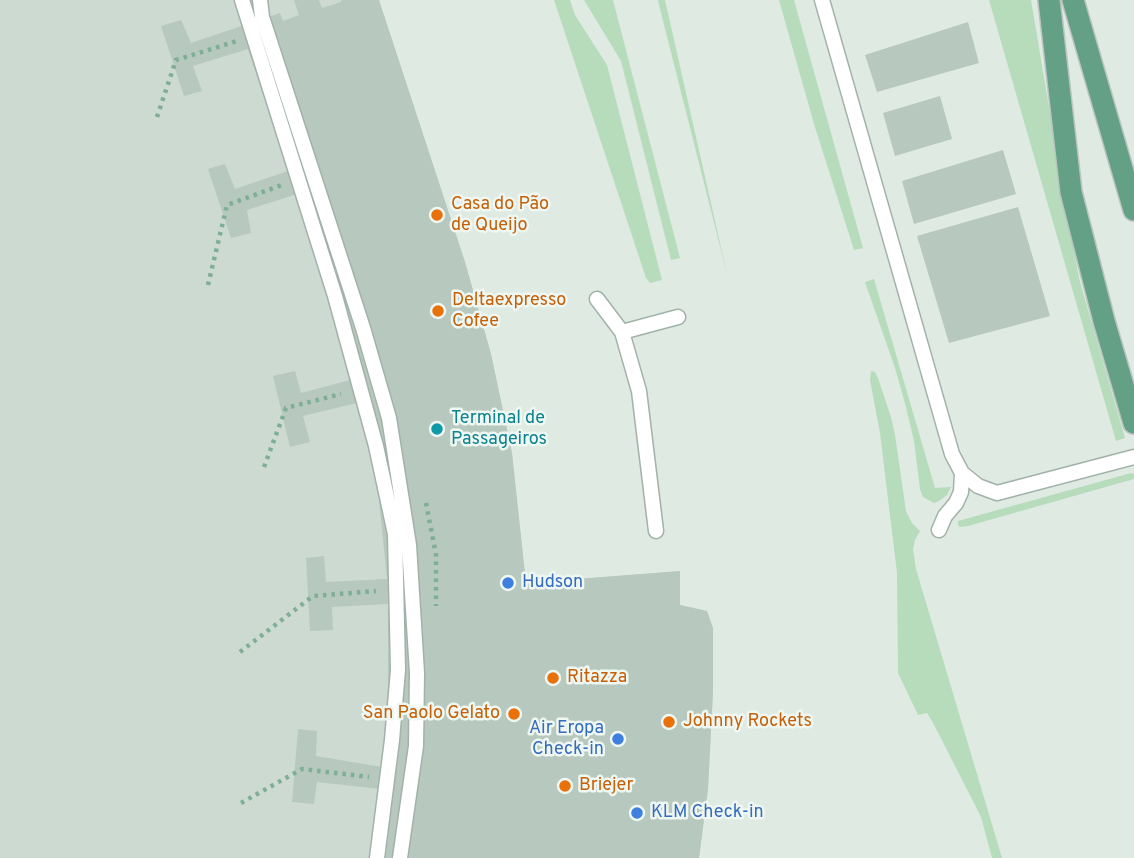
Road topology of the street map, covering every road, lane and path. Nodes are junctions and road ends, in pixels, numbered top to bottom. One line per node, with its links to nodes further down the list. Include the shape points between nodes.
1 (242, 0): 25 (lane, via 335,296 395,534 398,670)
2 (260, 0): 26 (lane, via 388,418 407,533 416,746)
3 (822, 0): 18 (lane, via 952,454)
4 (1049, 0): 15 (main road, via 1071,192)
5 (1073, 0): 9 (main road)
6 (176, 60): 7 (path)
7 (157, 117)
8 (227, 205): 10 (path)
9 (1134, 210)
10 (208, 285)
11 (597, 299): 13 (lane)
12 (678, 317): 13 (lane)
13 (622, 332): 20 (lane, via 639,390)
14 (286, 408): 17 (path)
15 (1134, 423)
16 (1134, 457): 18 (lane, via 997,493)
17 (264, 467)
18 (962, 473): 19 (lane, via 961,492)
19 (939, 530)
20 (656, 531)
21 (376, 591): 22 (path, via 313,596)
22 (240, 652)
23 (302, 769): 24 (path)
24 (241, 803)
25 (377, 858)
26 (400, 858)

